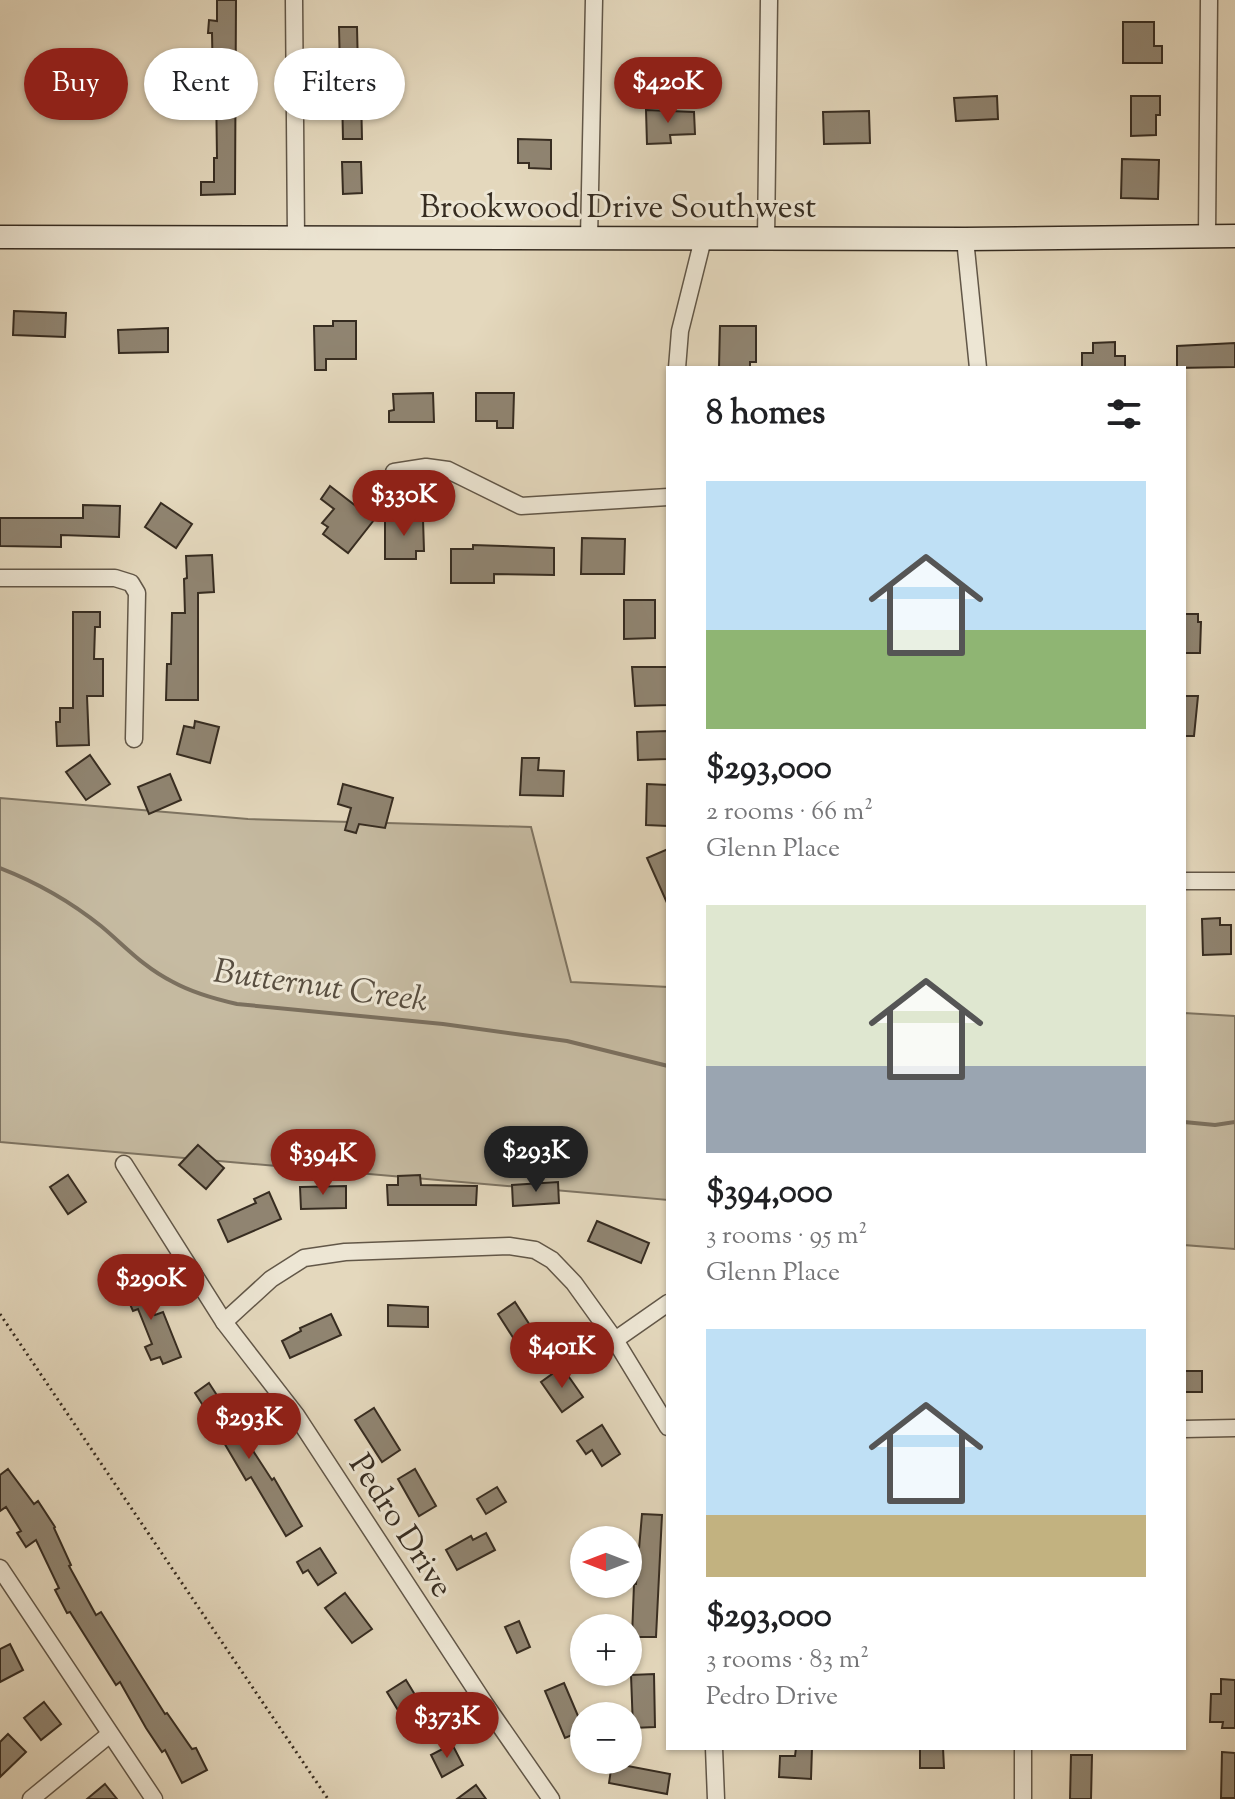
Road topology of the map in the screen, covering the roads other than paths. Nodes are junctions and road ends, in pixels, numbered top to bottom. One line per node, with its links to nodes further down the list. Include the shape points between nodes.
1 (294, 0): 8 (street)
2 (594, 0): 9 (street)
3 (769, 0): 11 (street)
4 (1209, 0): 5 (street)
5 (1207, 236): 6 (street, Brookwood Drive Southwest); 12 (street, Brookwood Drive Southwest)
6 (1235, 236)
7 (0, 237): 8 (street, Brookwood Drive Southwest)
8 (296, 238): 9 (street, Brookwood Drive Southwest)
9 (589, 238): 10 (street, Brookwood Drive Southwest)
10 (703, 239): 11 (street, Brookwood Drive Southwest); 13 (street, via 680,331)
11 (766, 239): 12 (street, Brookwood Drive Southwest)
12 (965, 239): 14 (street)
13 (677, 366)
14 (978, 366)
15 (394, 472): 16 (street, via 448,470 521,506)
16 (666, 497)
17 (0, 578): 18 (street, via 115,578 131,583 137,593)
18 (134, 739)
19 (1186, 881): 20 (street)
20 (1235, 881)
21 (124, 1164): 23 (street, Pedro Drive)
22 (666, 1304): 24 (street)
23 (224, 1322): 24 (street, via 271,1279 304,1258 509,1246 535,1250 552,1260); 34 (street, Pedro Drive, via 305,1428)
24 (615, 1340): 25 (street)
25 (666, 1424)
26 (1235, 1428): 27 (street)
27 (1186, 1429)
28 (0, 1568): 29 (street)
29 (110, 1734): 32 (street); 33 (street)
30 (714, 1750): 35 (street)
31 (1023, 1750): 36 (street)
32 (31, 1799)
33 (154, 1799)
34 (551, 1799)
35 (716, 1799)
36 (1023, 1799)

